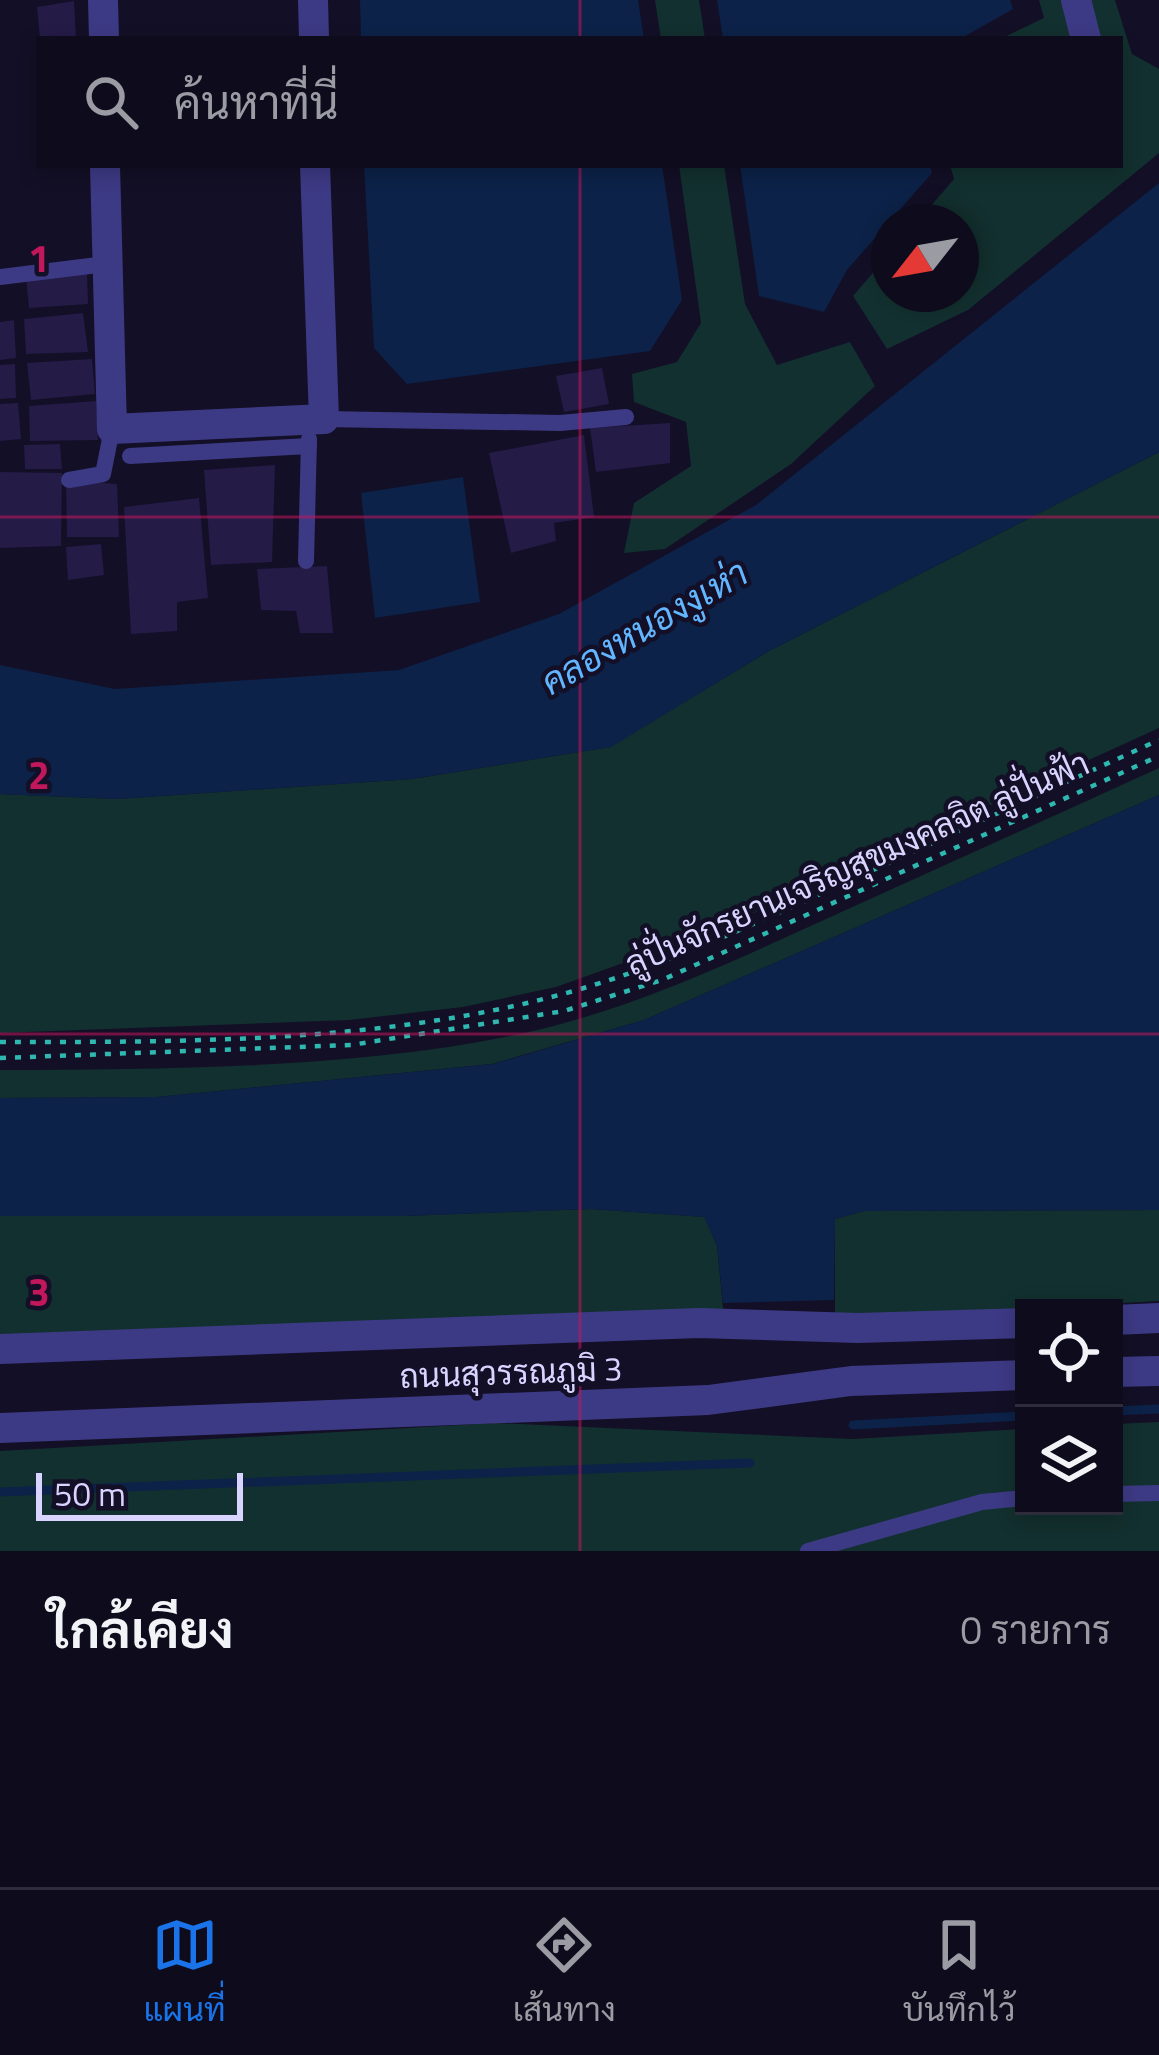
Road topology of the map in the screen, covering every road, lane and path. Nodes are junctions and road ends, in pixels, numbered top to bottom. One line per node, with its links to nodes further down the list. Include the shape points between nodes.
1 (103, 0): 4 (street)
2 (313, 0): 5 (street)
3 (1076, 0): 6 (street)
4 (104, 36)
5 (314, 36)
6 (1086, 36)
7 (105, 168): 9 (street)
8 (315, 168): 12 (street)
9 (106, 264): 10 (lane); 13 (street)
10 (0, 277)
11 (626, 417): 12 (lane)
12 (314, 428): 13 (street); 14 (lane); 16 (lane)
13 (112, 429): 15 (lane, via 103,474)
14 (130, 456)
15 (69, 480)
16 (307, 561)
17 (1159, 740): 19 (path, via 754,924 558,995 349,1029)
18 (1159, 756): 20 (path, ลู่ปั่นจักรยานเจริญสุขมงคลจิต ลู่ปั่นฟ้า, via 662,980 564,1012 351,1045)
19 (0, 1042)
20 (0, 1058)
21 (1159, 1318): 22 (street)
22 (1123, 1320)
23 (1015, 1322): 24 (street, ถนนสุวรรณภูมิ 3, via 699,1323)
24 (0, 1349)
25 (1159, 1371): 26 (street)
26 (1123, 1372)
27 (1015, 1376): 28 (street, ถนนสุวรรณภูมิ 3, via 851,1381 708,1400)
28 (0, 1428)
29 (1159, 1492): 30 (lane)
30 (1123, 1494)
31 (1015, 1499): 32 (lane)
32 (808, 1551)

